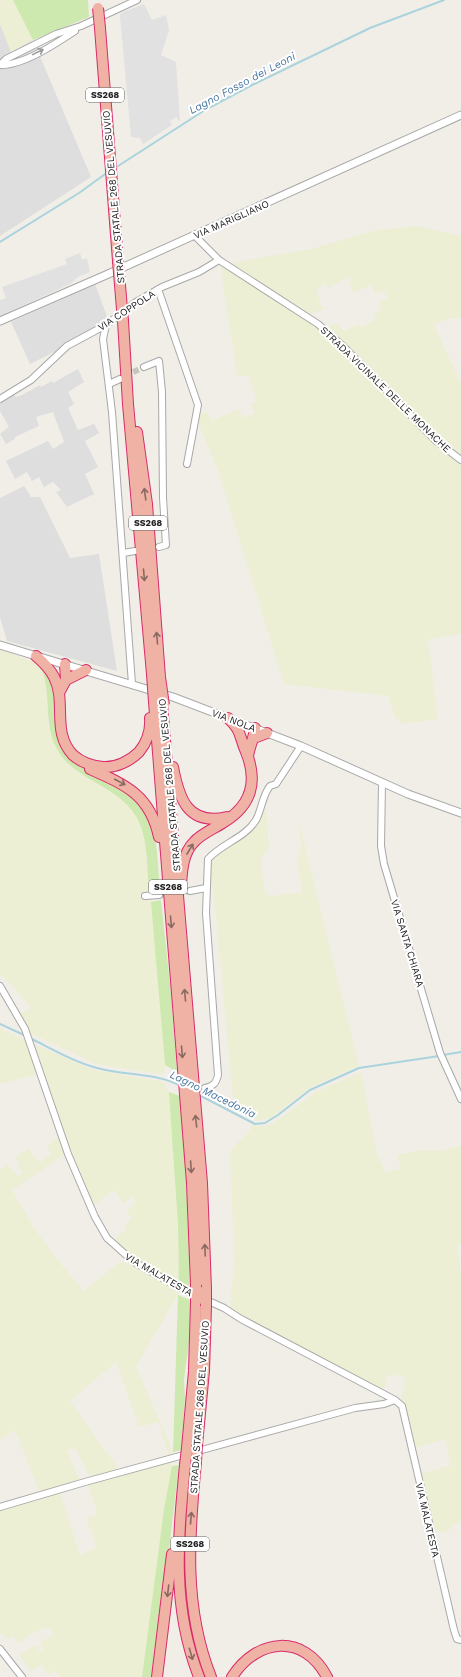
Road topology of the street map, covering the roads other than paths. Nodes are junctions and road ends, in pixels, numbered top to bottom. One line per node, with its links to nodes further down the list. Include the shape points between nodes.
1 (136, 0): 3 (street, via 81,26 56,34 6,59)
2 (98, 4): 11 (highway, STRADA STATALE 268 DEL VESUVIO / SS268, bridge)
3 (1, 65)
4 (461, 115): 5 (street, VIA MARIGLIANO)
5 (194, 236): 6 (street, STRADA VICINALE DELLE MONACHE); 8 (street, VIA MARIGLIANO)
6 (219, 260): 7 (street, VIA COPPOLA, via 199,272); 15 (street, STRADA VICINALE DELLE MONACHE, via 318,324 435,440)
7 (158, 289): 9 (street, VIA COPPOLA); 16 (street, via 198,405)
8 (0, 321)
9 (106, 325): 13 (street, via 104,339); 14 (street, VIA COPPOLA, via 67,346 31,380)
10 (144, 367): 17 (street, via 159,361 166,545)
11 (127, 370): 24 (highway, STRADA STATALE 268 DEL VESUVIO / SS268, one-way to 24); 24 (highway, STRADA STATALE 268 DEL VESUVIO / SS268, one-way to 11, via 147,504)
12 (120, 379): 13 (street)
13 (109, 384): 19 (street)
14 (0, 399)
15 (461, 460)
16 (188, 464)
17 (159, 547)
18 (135, 551): 19 (street)
19 (123, 553): 27 (street)
20 (0, 645): 21 (street, VIA NOLA)
21 (36, 656): 22 (street, VIA NOLA); 25 (highway, SS268)
22 (64, 664): 23 (street, VIA NOLA); 25 (highway, via 57,669); 26 (highway)
23 (86, 670): 26 (highway); 27 (street, VIA NOLA)
24 (153, 675): 29 (highway, STRADA STATALE 268 DEL VESUVIO / SS268, bridge)
25 (54, 677): 28 (highway, SS268)
26 (66, 680): 28 (highway, SS268)
27 (132, 684): 30 (street, VIA NOLA)
28 (59, 693): 36 (highway, SS268, via 60,730 64,742 74,755)
29 (157, 703): 36 (highway, SS268, via 149,733 135,756 120,764 106,767); 39 (highway, SS268, via 178,792 183,802 189,810 202,818 213,820); 44 (highway, STRADA STATALE 268 DEL VESUVIO / SS268); 45 (highway, STRADA STATALE 268 DEL VESUVIO / SS268)
30 (228, 718): 31 (street, VIA NOLA); 33 (highway, SS268, via 237,726)
31 (253, 731): 32 (highway); 33 (highway); 35 (highway, SS268)
32 (267, 733): 34 (street, VIA NOLA)
33 (241, 739): 35 (highway, SS268)
34 (301, 746): 37 (street, VIA NOLA); 40 (street, via 276,784 266,791 256,820 208,859)
35 (248, 757): 39 (highway, SS268, via 251,791 245,804)
36 (86, 764): 44 (highway, SS268, one-way to 44, via 89,768 128,787 150,810 156,823)
37 (382, 783): 38 (street, VIA NOLA); 49 (street, VIA SANTA CHIARA, via 381,846 384,864 440,1053)
38 (461, 813)
39 (233, 816): 45 (highway, SS268, one-way to 39, via 181,884 186,853 193,842)
40 (206, 888): 41 (street); 48 (street, via 218,1075 212,1087)
41 (190, 891)
42 (159, 894): 43 (street)
43 (146, 896)
44 (170, 901): 47 (highway, STRADA STATALE 268 DEL VESUVIO / SS268, one-way to 47)
45 (183, 970): 47 (highway, STRADA STATALE 268 DEL VESUVIO / SS268, one-way to 45)
46 (0, 986): 51 (street, VIA MALATESTA, via 25,1029 68,1154 95,1217 107,1238 128,1258 172,1283 224,1308)
47 (187, 1074): 50 (highway, STRADA STATALE 268 DEL VESUVIO / SS268)
48 (205, 1088)
49 (461, 1098)
50 (190, 1101): 53 (highway, STRADA STATALE 268 DEL VESUVIO / SS268, one-way to 53, bridge, via 196,1285 195,1353); 54 (highway, STRADA STATALE 268 DEL VESUVIO / SS268, one-way to 50, bridge, via 189,1562 204,1371 206,1289 202,1190)
51 (395, 1400): 52 (street, via 348,1410); 55 (street, VIA MALATESTA, via 402,1406 452,1623 457,1639)
52 (0, 1507)
53 (181, 1511): 58 (highway, one-way to 58, via 173,1551); 59 (highway, STRADA STATALE 268 DEL VESUVIO / SS268, one-way to 59, via 178,1584 184,1630)
54 (196, 1626): 60 (highway, STRADA STATALE 268 DEL VESUVIO / SS268); 61 (highway)
55 (461, 1640)
56 (0, 1648): 57 (street)
57 (22, 1677)
58 (157, 1677)
59 (198, 1677)
60 (211, 1677)
61 (216, 1677)
62 (232, 1677): 63 (highway, via 252,1654 268,1647 280,1646 302,1650 321,1666)
63 (327, 1677)

